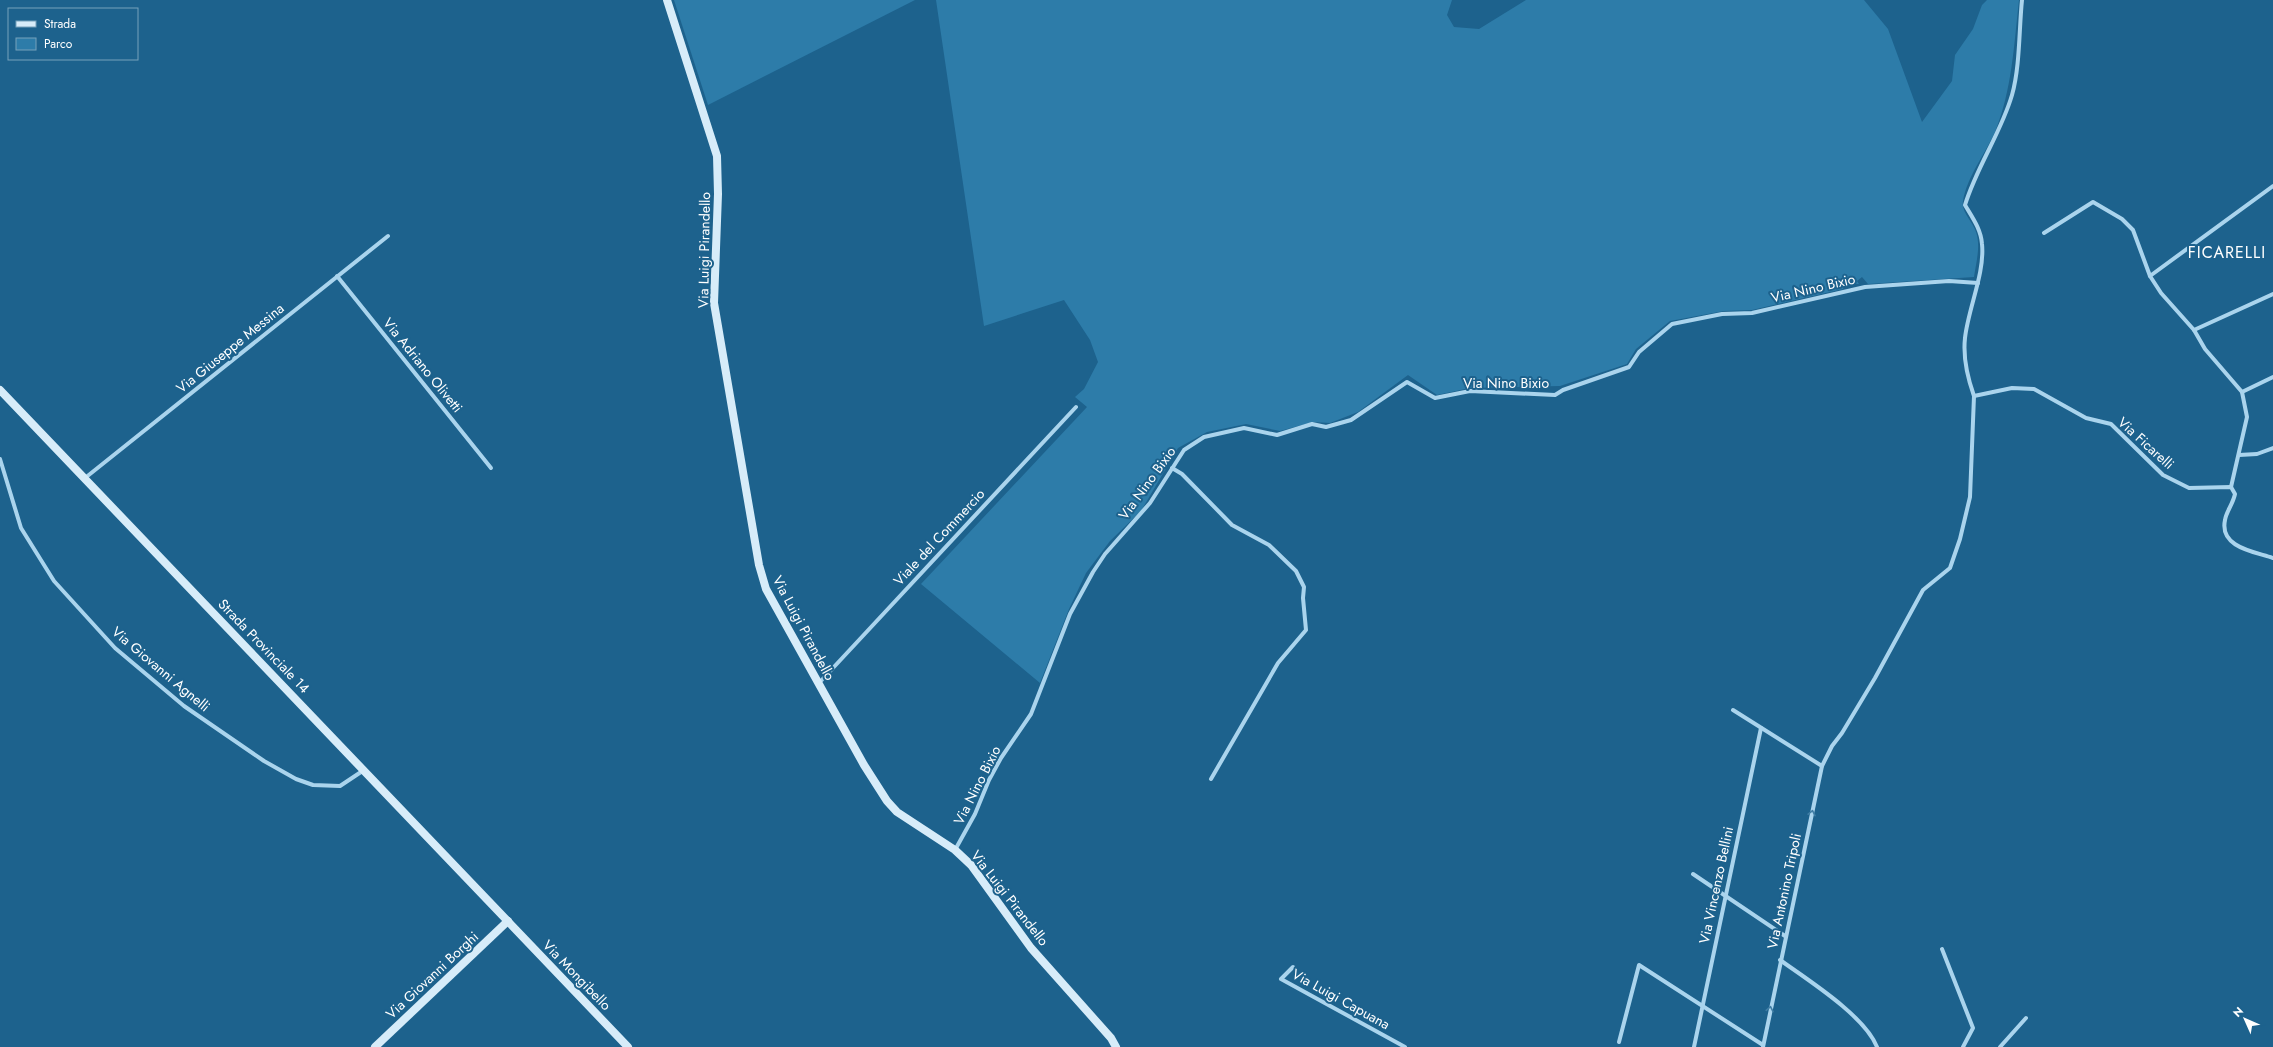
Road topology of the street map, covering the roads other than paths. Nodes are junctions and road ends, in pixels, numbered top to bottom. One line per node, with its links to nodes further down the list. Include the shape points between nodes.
1 (667, 0): 24 (street, Via Luigi Pirandello, via 717,156 714,303 759,565 766,589)
2 (2022, 0): 8 (street, Via Antonino Tripoli, via 2013,94 1965,205 1979,230 1982,245)
3 (2273, 186): 7 (street)
4 (2044, 233): 7 (street, via 2093,202 2122,219 2133,230)
5 (388, 236): 6 (street, Via Giuseppe Messina)
6 (337, 276): 19 (street, Via Adriano Olivetti); 21 (street, Via Giuseppe Messina)
7 (2150, 276): 10 (street, via 2161,293)
8 (1978, 283): 14 (street, Via Antonino Tripoli, via 1965,338 1969,382); 20 (street, Via Nino Bixio, via 1949,281 1865,287 1752,313 1722,314 1672,324 1639,352 1629,367 1562,390 1555,395 1470,391 1434,398 1407,382 1351,420 1326,428 1312,424 1278,435 1244,428 1204,437 1184,450)
9 (2273, 294): 10 (street)
10 (2194, 330): 13 (street, via 2205,349)
11 (2273, 377): 13 (street)
12 (0, 390): 21 (street, Strada Provinciale 14)
13 (2242, 392): 17 (street, via 2247,417)
14 (1974, 396): 22 (street, Via Ficarelli, via 2012,388 2034,389 2086,418 2111,424 2163,475 2189,488); 27 (street, Via Antonino Tripoli, via 1970,497 1950,568 1923,590 1876,678 1834,742)
15 (1076, 407): 24 (street, Viale del Commercio)
16 (2273, 448): 17 (street, via 2257,454)
17 (2239, 455): 22 (street)
18 (0, 459): 28 (street, Via Giovanni Agnelli, via 21,528 54,582 115,648 184,706 296,780 313,785 340,786)
19 (491, 468)
20 (1172, 468): 29 (street, via 1182,474 1232,525 1269,545 1296,571 1304,587 1306,630 1278,663); 30 (street, Via Nino Bixio, via 1142,513 1105,554 1093,572 1070,614 1031,714 1001,758)
21 (85, 478): 28 (street, Strada Provinciale 14)
22 (2231, 487): 23 (street, via 2235,494 2224,521 2226,533 2234,545)
23 (2273, 558)
24 (819, 683): 30 (street, Via Luigi Pirandello, via 887,801 898,812)
25 (1733, 710): 26 (street)
26 (1762, 728): 27 (street); 32 (street, Via Vincenzo Bellini)
27 (1822, 766): 34 (street, Via Antonino Tripoli, one-way to 27)
28 (365, 770): 33 (street, Strada Provinciale 14)
29 (1211, 779)
30 (955, 850): 40 (street, Via Luigi Pirandello, via 978,875 1031,948)
31 (1693, 874): 32 (street)
32 (1725, 896): 34 (street); 38 (street, Via Vincenzo Bellini)
33 (508, 921): 43 (street, Via Giovanni Borghi); 44 (street, Via Mongibello)
34 (1785, 936): 36 (street, Via Antonino Tripoli)
35 (1942, 949): 50 (street, via 1973,1028)
36 (1780, 960): 42 (street, Via Antonino Tripoli, one-way to 36); 49 (street, via 1835,1000 1871,1035)
37 (1293, 967): 47 (street, Via Luigi Capuana, via 1281,979)
38 (1702, 1005): 41 (street, via 1639,966); 42 (street); 48 (street, Via Vincenzo Bellini)
39 (2026, 1018): 51 (street)
40 (1112, 1038): 45 (street); 46 (street, Via Luigi Pirandello)
41 (1619, 1042)
42 (1763, 1046)
43 (374, 1047)
44 (628, 1047)
45 (1116, 1047)
46 (1120, 1047)
47 (1405, 1047)
48 (1694, 1047)
49 (1877, 1047)
50 (1963, 1047)
51 (2000, 1047)

